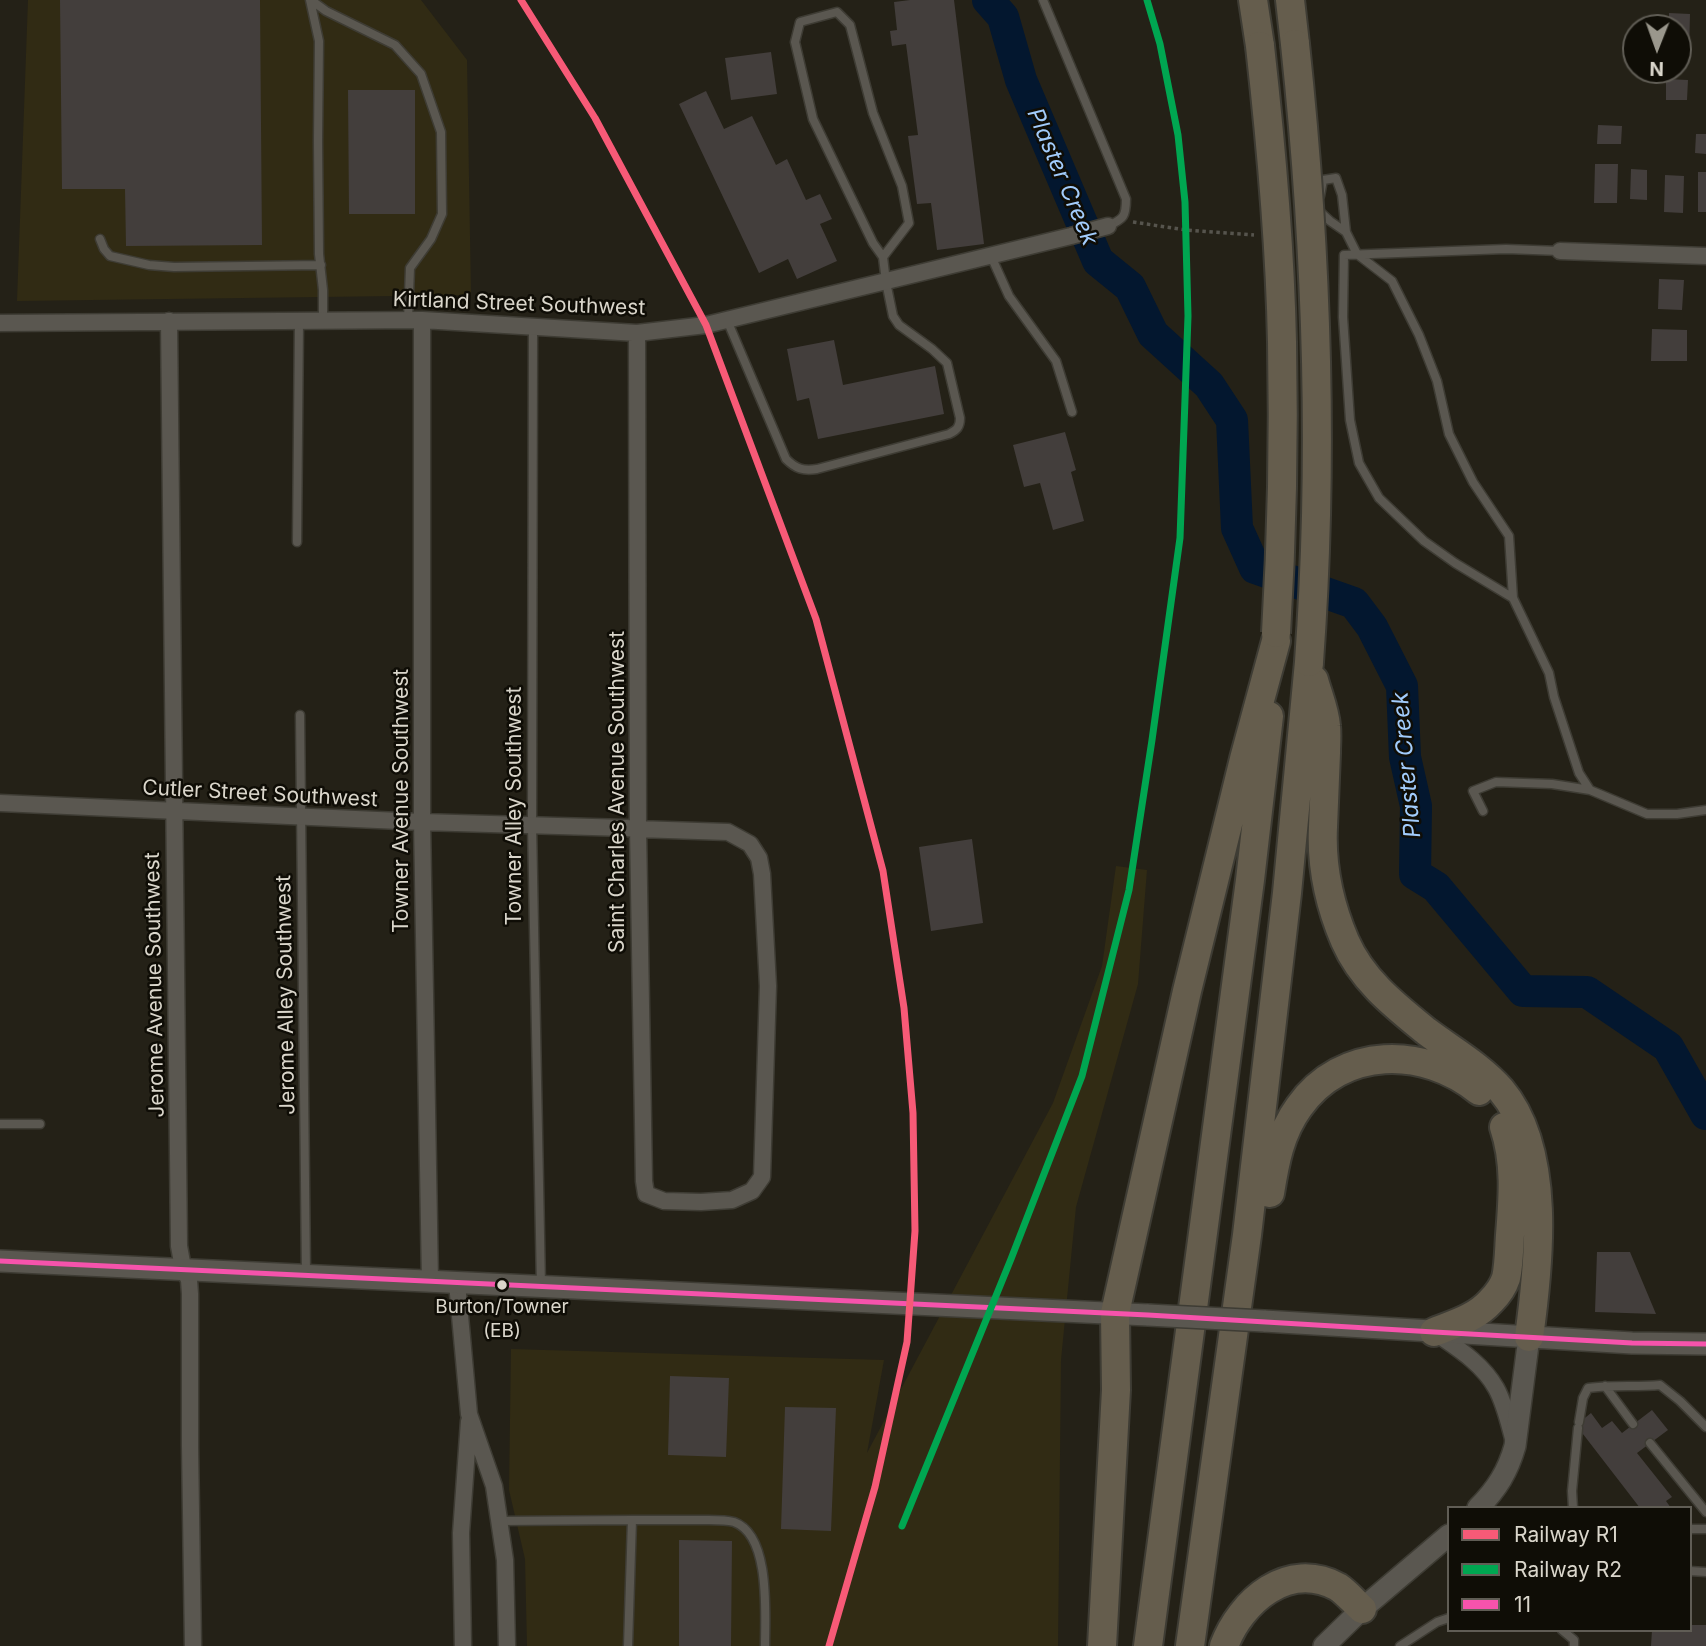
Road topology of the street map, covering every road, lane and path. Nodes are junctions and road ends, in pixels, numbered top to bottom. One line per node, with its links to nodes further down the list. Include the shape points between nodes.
1 (311, 0): 14 (lane, via 319,41); 18 (lane, via 395,45 421,74 441,132 442,214 410,268)
2 (1043, 0): 5 (lane, via 1126,199 1126,211)
3 (1253, 0): 27 (highway, bridge, via 1273,192 1282,338)
4 (1290, 0): 28 (highway, bridge, via 1308,183 1317,380 1316,532)
5 (1114, 223): 7 (path); 11 (street, Kirtland Street Southwest)
6 (1346, 232): 6 (lane, via 1336,178 1323,180 1317,209); 10 (lane)
7 (1254, 234)
8 (100, 239): 14 (lane, via 110,256 149,265)
9 (1560, 251): 10 (lane); 12 (street)
10 (1357, 254): 26 (lane, via 1392,281 1419,335 1437,381 1449,434 1473,482 1509,536); 26 (lane, via 1345,255 1343,317 1350,420 1359,463 1379,498 1424,541)
11 (990, 256): 15 (street, Kirtland Street Southwest); 24 (lane, via 1009,296 1056,361)
12 (1706, 256)
13 (883, 257): 13 (lane, via 909,223 902,186 873,113 850,24 837,12 800,22 795,42 813,119); 15 (lane)
14 (321, 265): 17 (lane)
15 (886, 282): 19 (street, Kirtland Street Southwest); 19 (lane, via 899,325 947,362 960,426 949,434 817,469 794,467 786,459)
16 (299, 320): 17 (street, Kirtland Street Southwest); 20 (street, Kirtland Street Southwest); 25 (lane)
17 (323, 320): 18 (street, Kirtland Street Southwest)
18 (415, 320): 22 (street, Kirtland Street Southwest); 36 (street, Towner Avenue Southwest)
19 (727, 320): 23 (street, Kirtland Street Southwest)
20 (169, 321): 21 (street, Kirtland Street Southwest); 33 (street, Jerome Avenue Southwest)
21 (0, 323)
22 (533, 326): 23 (street, Kirtland Street Southwest); 37 (lane, Towner Alley Southwest)
23 (637, 333): 38 (street, Saint Charles Avenue Southwest)
24 (1072, 412)
25 (297, 542)
26 (1513, 598): 30 (lane, via 1549,673 1579,773)
27 (1276, 637): 49 (highway, via 1187,991); 74 (highway, via 1250,880)
28 (1308, 662): 42 (highway, via 1289,881); 51 (highway, via 1326,726 1323,856 1331,900 1347,946 1381,993 1502,1091 1528,1143 1538,1218)
29 (300, 715): 35 (lane, Jerome Alley Southwest)
30 (1590, 790): 32 (lane, via 1647,814); 34 (lane, via 1496,782 1473,791)
31 (0, 803): 33 (street, Cutler Street Southwest)
32 (1706, 810)
33 (174, 811): 35 (street, Cutler Street Southwest); 44 (street, Jerome Avenue Southwest, via 179,1246)
34 (1483, 811)
35 (301, 816): 36 (street, Cutler Street Southwest); 45 (lane, Jerome Alley Southwest)
36 (422, 822): 37 (street, Cutler Street Southwest); 46 (street, Towner Avenue Southwest)
37 (531, 825): 38 (street, Cutler Street Southwest); 48 (lane, Towner Alley Southwest)
38 (638, 829): 41 (street, Saint Charles Avenue Southwest, via 646,1194 664,1201); 41 (street, Cutler Street Southwest, via 728,832 750,844 762,874 768,986 762,1177 752,1191 732,1200)
39 (0, 1124): 40 (lane)
40 (40, 1124)
41 (701, 1202)
42 (1247, 1235): 50 (highway, via 1269,1200 1276,1158 1289,1123 1319,1084 1345,1068 1384,1059 1419,1060 1448,1071 1477,1089 1504,1126 1513,1166 1512,1212 1503,1285 1481,1310); 75 (highway)
43 (0, 1261): 44 (main road)
44 (183, 1268): 45 (main road); 68 (street, Jerome Avenue Southwest, via 190,1294)
45 (306, 1274): 46 (main road)
46 (430, 1281): 47 (main road)
47 (457, 1283): 48 (main road); 54 (street)
48 (541, 1286): 49 (main road)
49 (1115, 1313): 50 (main road, bridge); 73 (highway, via 1116,1390)
50 (1434, 1332): 51 (main road); 58 (street, via 1490,1379)
51 (1529, 1337): 52 (main road); 58 (main road)
52 (1706, 1344)
53 (1605, 1386): 55 (lane); 56 (lane, via 1660,1385); 60 (lane, via 1588,1388 1583,1398)
54 (469, 1414): 63 (street, via 494,1486); 69 (street, via 461,1533)
55 (1633, 1424)
56 (1706, 1427)
57 (1650, 1443): 61 (lane)
58 (1515, 1446): 59 (main road, via 1502,1481)
59 (1480, 1506)
60 (1573, 1506)
61 (1706, 1512)
62 (632, 1520): 63 (lane); 71 (lane); 72 (lane, via 734,1522 747,1530 764,1577)
63 (499, 1521): 70 (street)
64 (1447, 1537): 65 (main road)
65 (1362, 1609): 76 (highway, via 1331,1584 1311,1578 1280,1583 1257,1598 1234,1624); 77 (main road)
66 (1447, 1619): 78 (lane)
67 (1564, 1632): 79 (lane)
68 (193, 1646)
69 (463, 1646)
70 (507, 1646)
71 (628, 1646)
72 (765, 1646)
73 (1102, 1646)
74 (1148, 1646)
75 (1190, 1646)
76 (1224, 1646)
77 (1324, 1646)
78 (1400, 1646)
79 (1574, 1646)

